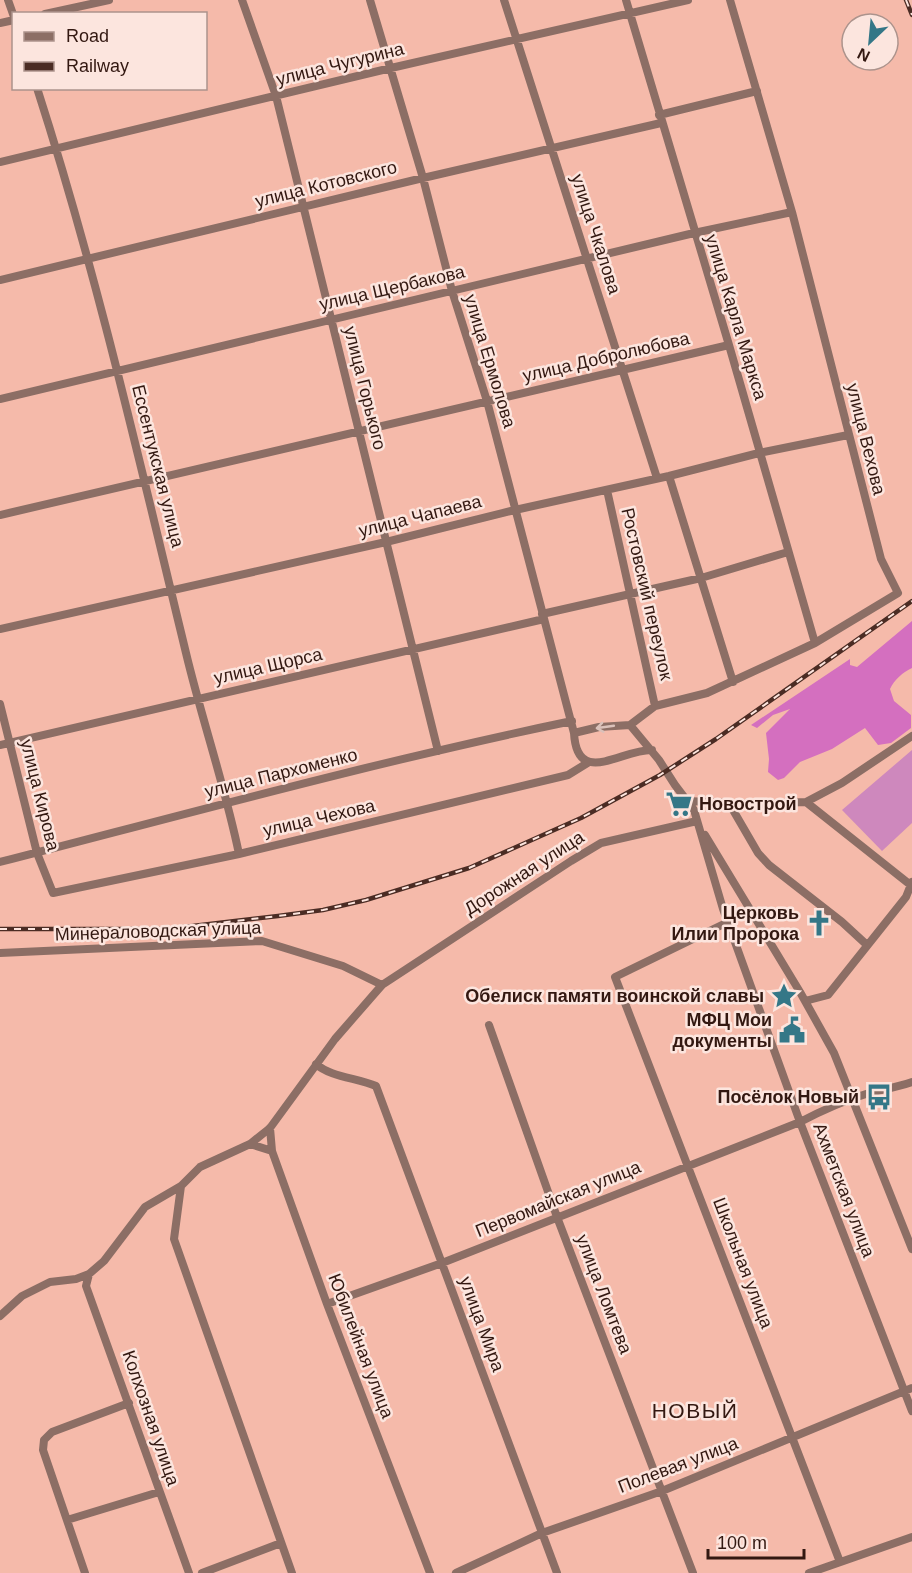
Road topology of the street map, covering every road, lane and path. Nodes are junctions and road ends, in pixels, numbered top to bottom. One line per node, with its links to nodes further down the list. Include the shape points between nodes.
1 (109, 0): 8 (street)
2 (242, 0): 14 (street, улица Горького)
3 (370, 0): 11 (street, улица Ермолова)
4 (504, 0): 10 (street, улица Чкалова)
5 (626, 0): 9 (street, улица Карла Маркса)
6 (688, 0): 9 (street, улица Чугурина)
7 (730, 0): 13 (street, улица Вехова)
8 (54, 12)
9 (630, 14): 10 (street, улица Чугурина); 15 (street, улица Карла Маркса)
10 (517, 40): 11 (street, улица Чугурина); 16 (street, улица Чкалова)
11 (391, 68): 14 (street, улица Чугурина); 19 (street, улица Ермолова)
12 (38, 90): 17 (street, Ессентукская улица)
13 (757, 91): 15 (street, улица Котовского); 21 (street, улица Вехова)
14 (276, 96): 17 (street, улица Чугурина); 20 (street, улица Горького)
15 (660, 119): 16 (street, улица Котовского); 22 (street, улица Карла Маркса)
16 (552, 148): 19 (street, улица Котовского); 24 (street, улица Чкалова)
17 (56, 149): 18 (street, улица Чугурина); 23 (street, Ессентукская улица)
18 (0, 162)
19 (423, 177): 20 (street, улица Котовского); 26 (street, улица Ермолова)
20 (303, 207): 23 (street, улица Котовского); 27 (street, улица Горького)
21 (792, 212): 22 (street, улица Щербакова); 34 (street, улица Вехова)
22 (694, 233): 24 (street, улица Щербакова); 28 (street, улица Карла Маркса)
23 (87, 259): 25 (street, улица Котовского); 29 (street, Ессентукская улица)
24 (587, 260): 26 (street, улица Щербакова); 30 (street, улица Чкалова)
25 (0, 280)
26 (452, 291): 27 (street, улица Щербакова); 32 (street, улица Ермолова)
27 (331, 320): 29 (street, улица Щербакова); 33 (street, улица Горького)
28 (729, 345): 30 (street, улица Добролюбова); 35 (street, улица Карла Маркса)
29 (118, 370): 31 (street, улица Щербакова); 38 (street, Ессентукская улица)
30 (623, 371): 32 (street, улица Добролюбова); 37 (street, улица Чкалова)
31 (0, 399)
32 (487, 401): 33 (street, улица Добролюбова); 40 (street, улица Ермолова)
33 (358, 432): 38 (street, улица Добролюбова); 42 (street, улица Горького)
34 (848, 435): 35 (street, улица Чапаева); 49 (street, улица Вехова, via 880,560 898,593)
35 (759, 453): 36 (street, улица Чапаева); 43 (street, улица Карла Маркса)
36 (669, 476): 37 (street, улица Чапаева); 44 (street)
37 (657, 478): 39 (street, улица Чапаева)
38 (144, 482): 41 (street, улица Добролюбова); 45 (street, Ессентукская улица)
39 (607, 490): 40 (street, улица Чапаева); 46 (street, Ростовский переулок)
40 (514, 510): 42 (street, улица Чапаева); 47 (street, улица Ермолова)
41 (0, 515)
42 (386, 542): 45 (street, улица Чапаева); 50 (street, улица Горького)
43 (788, 552): 44 (street, улица Щорса); 49 (street, улица Карла Маркса)
44 (701, 578): 46 (street, улица Щорса); 51 (street)
45 (171, 591): 48 (street, улица Чапаева); 52 (street, Ессентукская улица)
46 (629, 594): 47 (street, улица Щорса); 54 (street, Ростовский переулок)
47 (543, 617): 50 (street, улица Щорса); 55 (street, улица Ермолова)
48 (0, 629)
49 (815, 643): 51 (street, улица Вехова)
50 (412, 650): 52 (street, улица Щорса); 62 (street, улица Горького)
51 (733, 682): 54 (street, улица Вехова)
52 (197, 700): 59 (street, улица Щорса); 65 (street, Ессентукская улица)
53 (0, 704): 59 (street, улица Кирова)
54 (656, 706): 56 (street, улица Вехова)
55 (572, 721): 57 (street, улица Ермолова); 62 (street, улица Пархоменко)
56 (630, 725): 57 (street, one-way to 57); 61 (street, Ахметская улица)
57 (574, 733): 63 (street, улица Ермолова, via 577,751)
58 (912, 736): 66 (street)
59 (10, 743): 60 (street, улица Щорса); 69 (street, улица Кирова)
60 (0, 745)
61 (652, 750): 63 (street); 64 (street, Ахметская улица)
62 (438, 751): 65 (street, улица Пархоменко)
63 (589, 762): 70 (street, улица Чехова, via 568,776)
64 (687, 801): 67 (street); 68 (street, Ахметская улица)
65 (228, 802): 69 (street, улица Пархоменко); 70 (street, Ессентукская улица)
66 (806, 802): 67 (street); 72 (street)
67 (733, 803): 75 (street, via 733,810 769,865)
68 (698, 823): 74 (street, Ахметская улица); 77 (street, Дорожная улица, via 601,843); 78 (street)
69 (37, 853): 71 (street, улица Пархоменко); 73 (street, улица Кирова)
70 (240, 854): 73 (street, улица Чехова)
71 (0, 862)
72 (911, 884): 75 (street, via 906,897)
73 (53, 893)
74 (728, 922): 83 (street, Ахметская улица); 87 (street, Школьная улица, via 615,977)
75 (867, 945): 78 (street, via 828,995)
76 (0, 953): 77 (street, Минераловодская улица, via 262,941 343,966)
77 (382, 985): 80 (street, Дорожная улица)
78 (805, 1001): 82 (street, via 834,1053)
79 (489, 1025): 89 (street, улица Ломтева)
80 (316, 1064): 84 (street, Дорожная улица); 91 (street, улица Мира, via 323,1070 376,1086)
81 (912, 1082): 82 (street, Первомайская улица)
82 (853, 1099): 83 (street, Первомайская улица); 90 (street)
83 (800, 1122): 87 (street, Первомайская улица); 95 (street, Ахметская улица)
84 (270, 1128): 85 (street, Дорожная улица); 86 (street, Юбилейная улица)
85 (250, 1144): 86 (street); 88 (street, Дорожная улица, via 200,1167)
86 (272, 1151): 93 (street, Юбилейная улица)
87 (687, 1166): 89 (street, Первомайская улица); 98 (street, Школьная улица)
88 (181, 1186): 92 (street, Дорожная улица, via 146,1207 104,1261); 104 (street, via 174,1239)
89 (557, 1217): 91 (street, Первомайская улица); 99 (street, улица Ломтева)
90 (912, 1249)
91 (442, 1263): 93 (street, Первомайская улица); 102 (street, улица Мира)
92 (89, 1274): 94 (street, via 76,1280 51,1282 22,1296); 96 (street, Колхозная улица, via 86,1286)
93 (327, 1304): 110 (street, Юбилейная улица)
94 (0, 1316)
95 (908, 1389): 97 (street, Ахметская улица); 98 (street, Полевая улица)
96 (129, 1403): 100 (street, Колхозная улица); 101 (street, via 52,1432 44,1440 43,1450)
97 (912, 1411)
98 (793, 1437): 99 (street, Полевая улица); 105 (street, Школьная улица)
99 (662, 1491): 102 (street, Полевая улица); 113 (street, улица Ломтева)
100 (159, 1492): 101 (street); 107 (street, Колхозная улица)
101 (67, 1520): 106 (street)
102 (542, 1533): 111 (street, Полевая улица); 112 (street, улица Мира)
103 (912, 1537): 105 (street)
104 (281, 1543): 108 (street); 109 (street)
105 (840, 1562): 114 (street)
106 (85, 1573)
107 (189, 1573)
108 (202, 1573)
109 (292, 1573)
110 (430, 1573)
111 (456, 1573)
112 (557, 1573)
113 (693, 1573)
114 (809, 1573)

